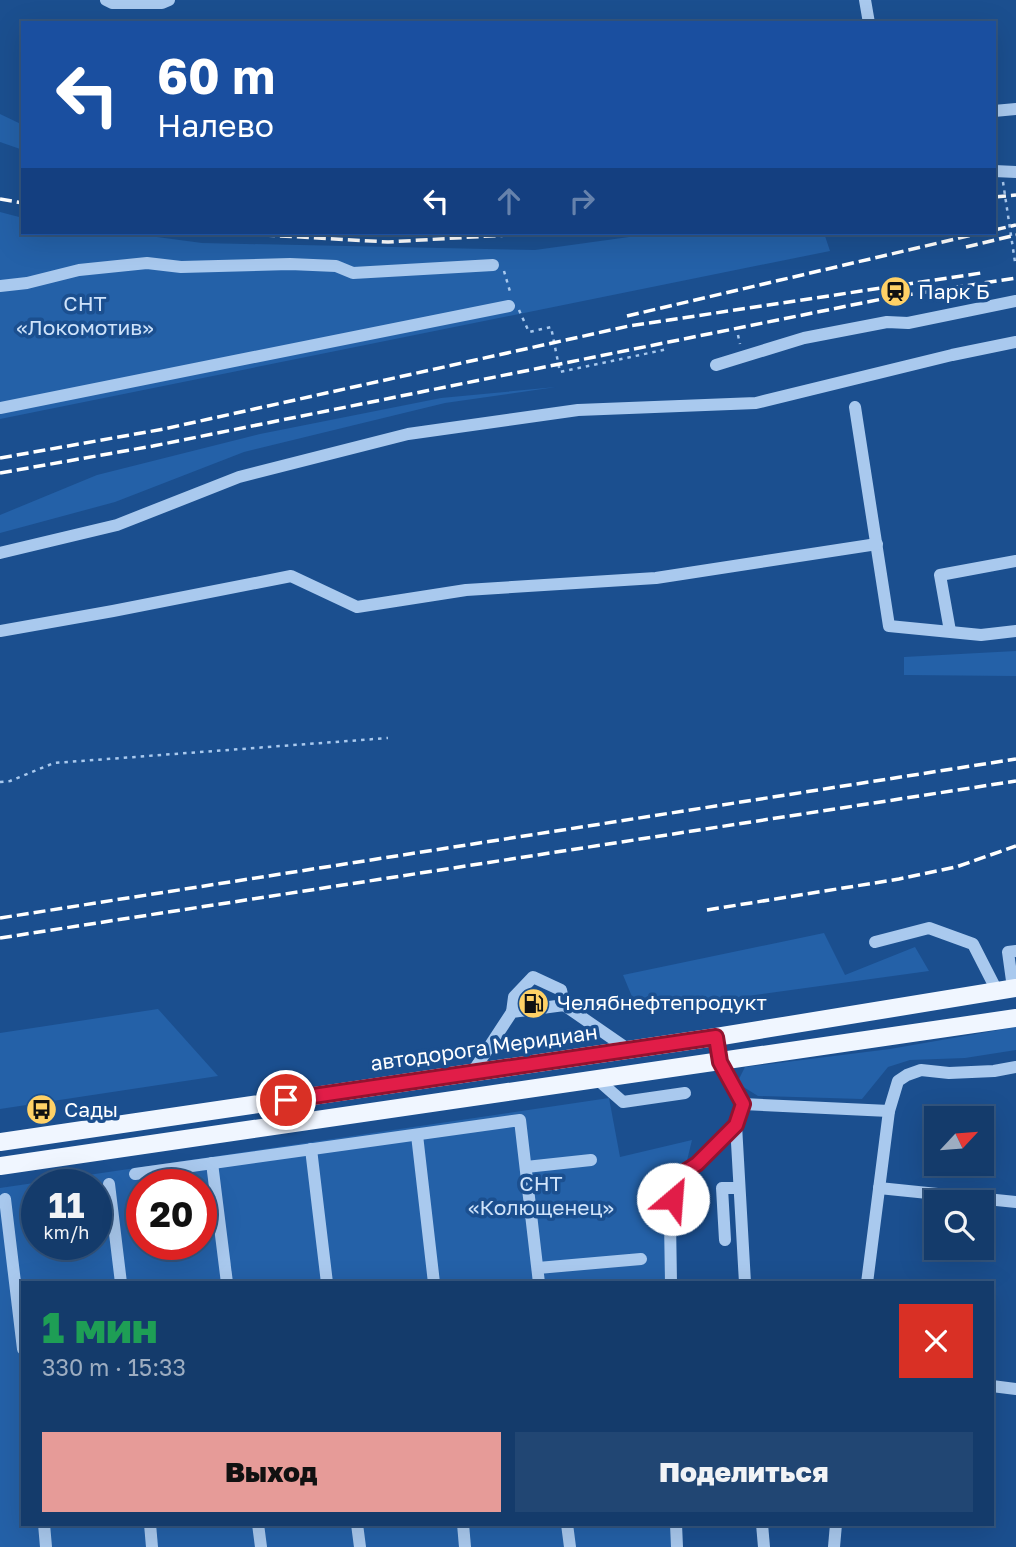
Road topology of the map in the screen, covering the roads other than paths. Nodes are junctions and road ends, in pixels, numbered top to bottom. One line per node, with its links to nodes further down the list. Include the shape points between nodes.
1 (106, 0): 2 (street)
2 (169, 0)
3 (865, 0): 4 (street)
4 (869, 21)
5 (1016, 109): 6 (street)
6 (996, 111)
7 (1016, 172): 8 (street)
8 (998, 174)
9 (493, 265): 10 (street, via 354,273 336,266 147,263 79,270)
10 (0, 286)
11 (1016, 301): 14 (street, via 804,338)
12 (513, 304): 16 (street)
13 (1016, 342): 18 (street, via 755,403 578,410 408,434 239,477 117,525)
14 (716, 365)
15 (855, 407): 17 (street)
16 (0, 409)
17 (877, 544): 20 (street, via 656,578 466,590 358,607 291,576); 21 (street, via 889,626)
18 (0, 553)
19 (1016, 561): 21 (street, via 940,575)
20 (0, 631)
21 (950, 631): 22 (street, via 981,635)
22 (1016, 631)
23 (876, 942): 25 (street, via 929,928 973,944)
24 (1016, 951): 25 (street, via 1008,952)
25 (1009, 989): 29 (main road, автодорога Меридиан)
26 (564, 1005): 27 (street); 27 (street, via 561,990 533,977 514,997); 30 (street)
27 (512, 1012): 33 (street)
28 (1016, 1018): 31 (main road)
29 (716, 1037): 30 (main road, автодорога Меридиан); 31 (main road)
30 (629, 1050): 33 (main road, автодорога Меридиан)
31 (720, 1062): 34 (main road); 36 (street)
32 (1016, 1067): 37 (street, via 960,1073 921,1070 898,1081)
33 (471, 1073): 40 (main road, автодорога Меридиан)
34 (598, 1080): 35 (street, via 623,1102); 44 (main road)
35 (685, 1093)
36 (743, 1104): 37 (street); 38 (street)
37 (889, 1111): 48 (street)
38 (736, 1125): 47 (street); 60 (street, via 697,1164 675,1178)
39 (417, 1135): 41 (street); 45 (street, via 520,1120); 58 (street)
40 (0, 1142)
41 (311, 1149): 43 (street); 57 (street)
42 (590, 1160): 45 (street)
43 (212, 1163): 46 (street); 56 (street)
44 (0, 1166)
45 (526, 1167): 54 (street)
46 (170, 1169)
47 (739, 1188): 52 (street, via 722,1188); 61 (street)
48 (880, 1188): 50 (street); 62 (street)
49 (5, 1199): 63 (street)
50 (1016, 1202)
51 (112, 1209): 55 (street)
52 (725, 1240)
53 (640, 1259): 54 (street)
54 (538, 1268): 59 (street)
55 (121, 1281)
56 (228, 1281)
57 (327, 1281)
58 (434, 1281)
59 (540, 1281)
60 (671, 1281)
61 (745, 1281)
62 (867, 1281)
63 (21, 1332)
64 (994, 1386): 65 (street)
65 (1016, 1389)
66 (44, 1526): 75 (street)
67 (149, 1526): 76 (street)
68 (258, 1526): 77 (street)
69 (357, 1526): 78 (street)
70 (463, 1526): 79 (street)
71 (568, 1526): 80 (street)
72 (676, 1526): 81 (street)
73 (762, 1526): 82 (street)
74 (836, 1526): 83 (street)
75 (46, 1547)
76 (152, 1547)
77 (261, 1547)
78 (360, 1547)
79 (466, 1547)
80 (570, 1547)
81 (677, 1547)
82 (764, 1547)
83 (834, 1547)

